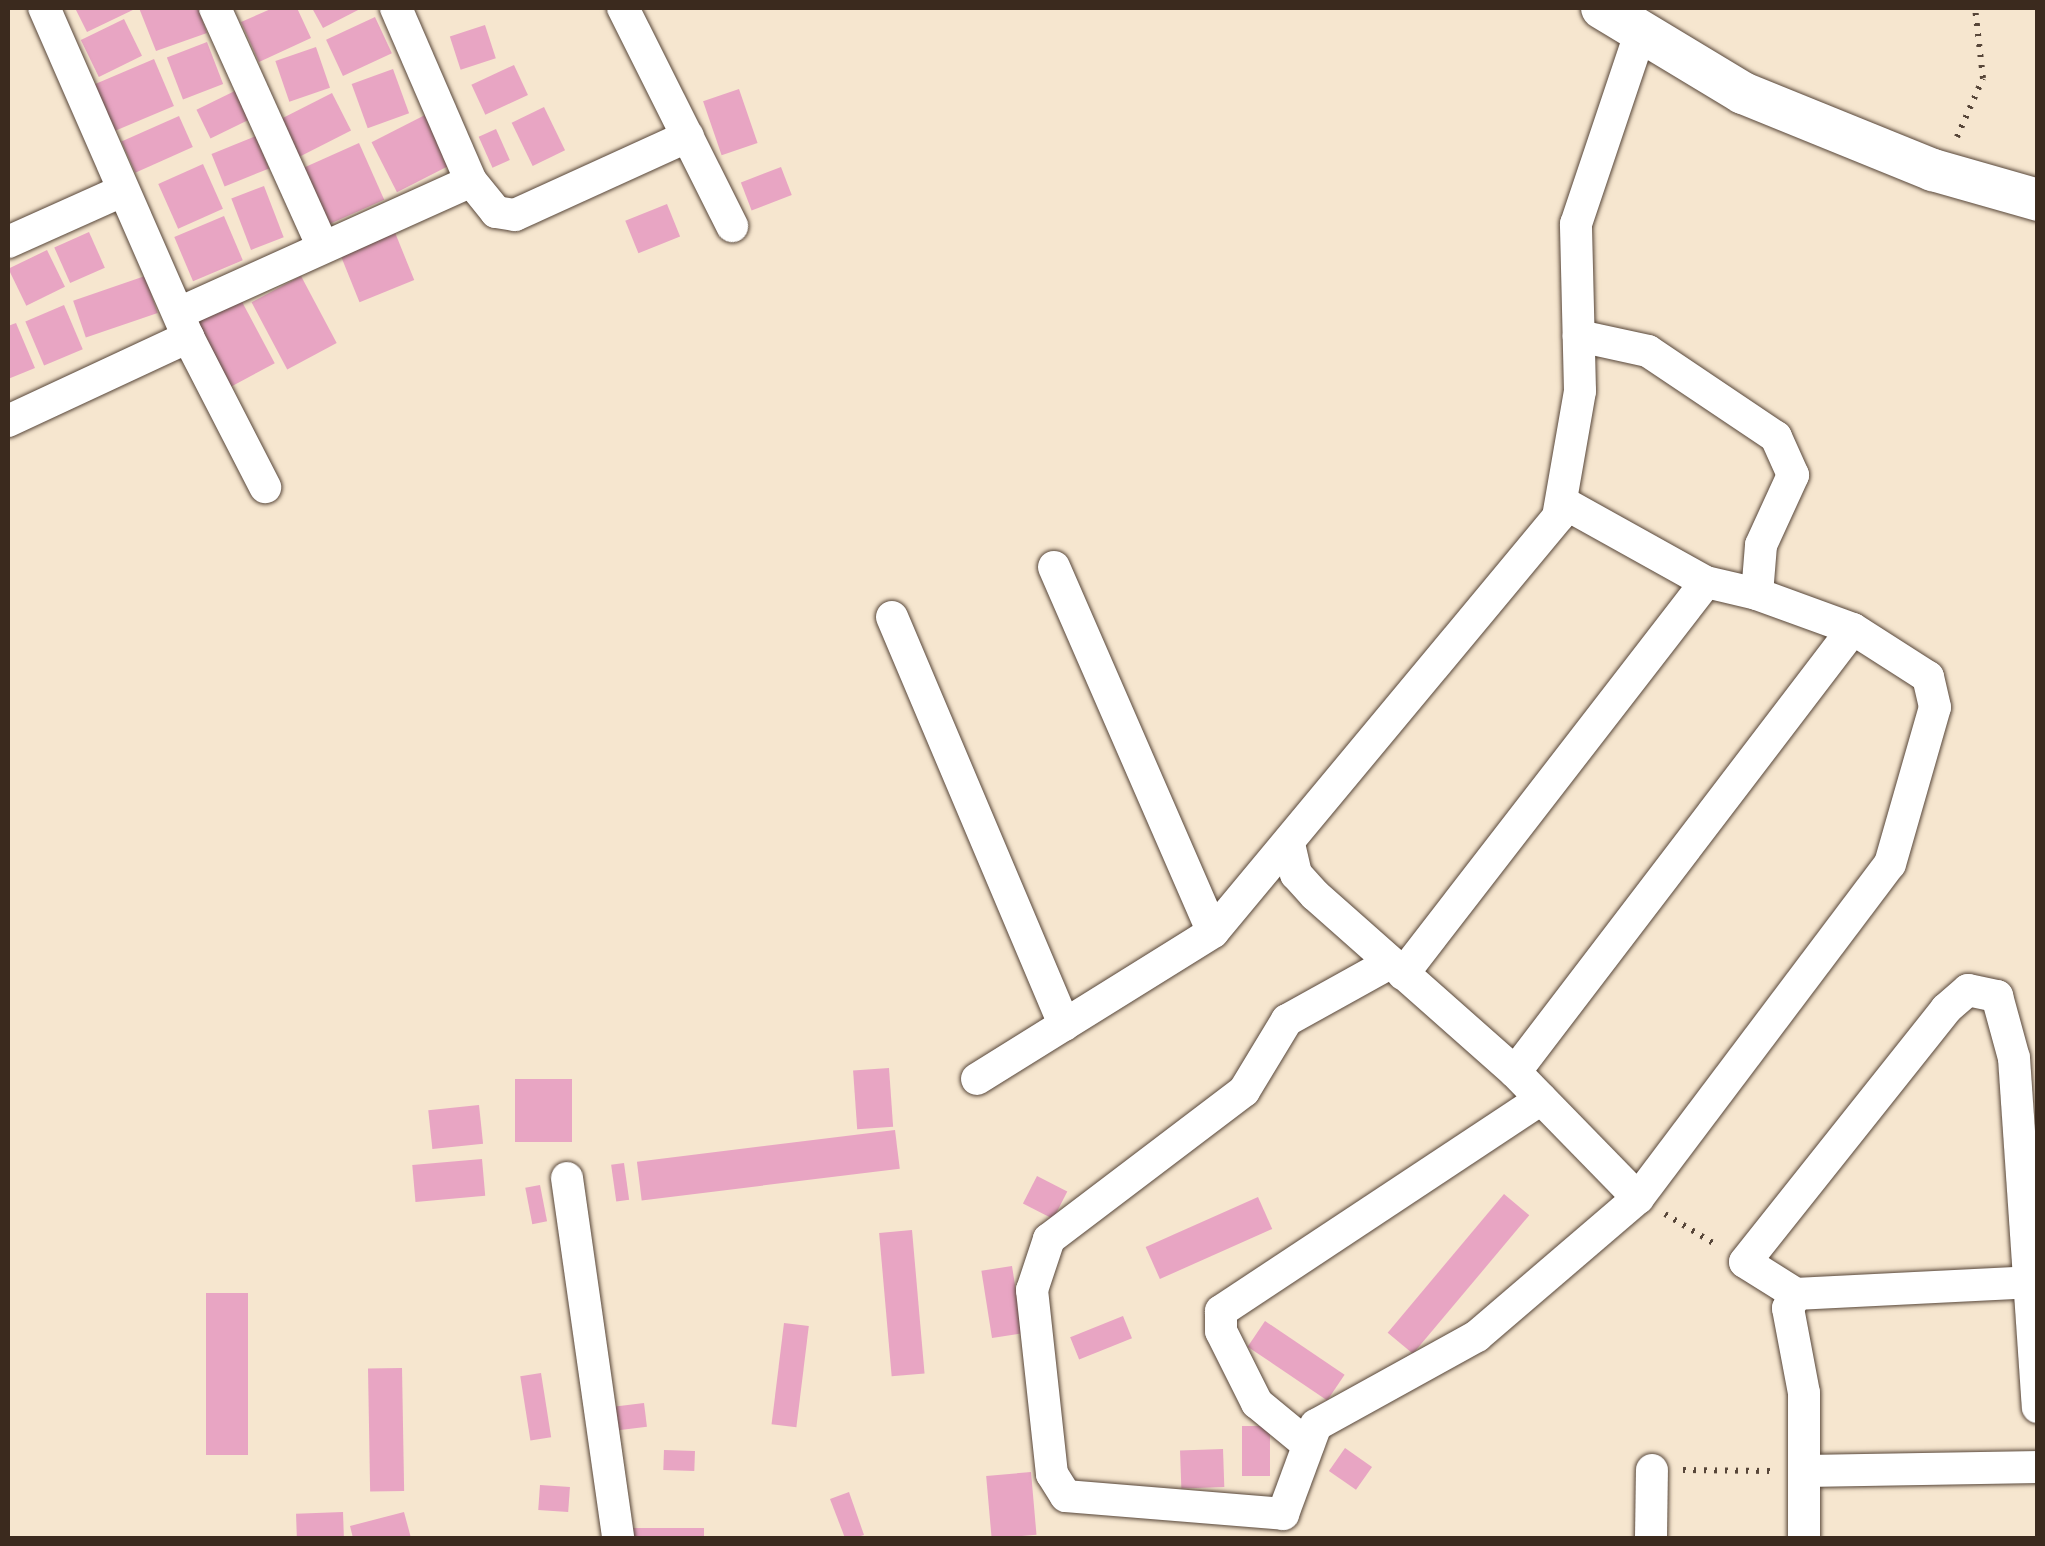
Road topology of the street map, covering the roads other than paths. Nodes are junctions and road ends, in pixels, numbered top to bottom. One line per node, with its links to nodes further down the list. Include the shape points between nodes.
1 (44, 8): 9 (street)
2 (216, 8): 13 (street)
3 (396, 8): 8 (street)
4 (623, 8): 7 (street)
5 (1602, 8): 6 (street)
6 (1640, 34): 10 (street, via 1743,93 1946,174); 15 (street, via 1576,224)
7 (688, 136): 8 (street, via 515,215 496,212); 11 (street)
8 (471, 181): 13 (street)
9 (122, 191): 12 (street); 14 (street)
10 (2029, 198)
11 (732, 226)
12 (8, 242)
13 (323, 247): 14 (street)
14 (184, 325): 16 (street); 17 (street)
15 (1579, 336): 18 (street, via 1580,391); 21 (street, via 1648,352 1790,452 1793,475 1761,545)
16 (8, 420)
17 (265, 488)
18 (1562, 502): 20 (street); 24 (street)
19 (1054, 567): 25 (street)
20 (1706, 582): 21 (street); 26 (street)
21 (1757, 594): 23 (street)
22 (892, 617): 27 (street)
23 (1853, 629): 28 (street); 32 (street, via 1917,666 1934,689 1890,864)
24 (1290, 848): 25 (street); 26 (street, via 1296,874)
25 (1213, 932): 27 (street)
26 (1397, 968): 28 (street); 36 (street, via 1287,1020 1244,1091 1049,1240 1034,1265 1052,1474 1066,1496 1282,1514)
27 (1064, 1025): 29 (street)
28 (1515, 1072): 30 (street)
29 (977, 1079)
30 (1541, 1100): 32 (street); 36 (street, via 1222,1311 1222,1331 1257,1403)
31 (567, 1178): 40 (street)
32 (1638, 1198): 36 (street, via 1478,1336 1337,1411 1316,1425)
33 (2029, 1282): 34 (street); 34 (street, via 2014,1058 1997,996 1968,990 1745,1262); 35 (street)
34 (1796, 1294): 39 (street, via 1788,1308)
35 (2038, 1407)
36 (1308, 1446)
37 (2038, 1467): 39 (street)
38 (1652, 1470): 41 (street)
39 (1807, 1471): 42 (street)
40 (618, 1538)
41 (1651, 1538)
42 (1804, 1538)

